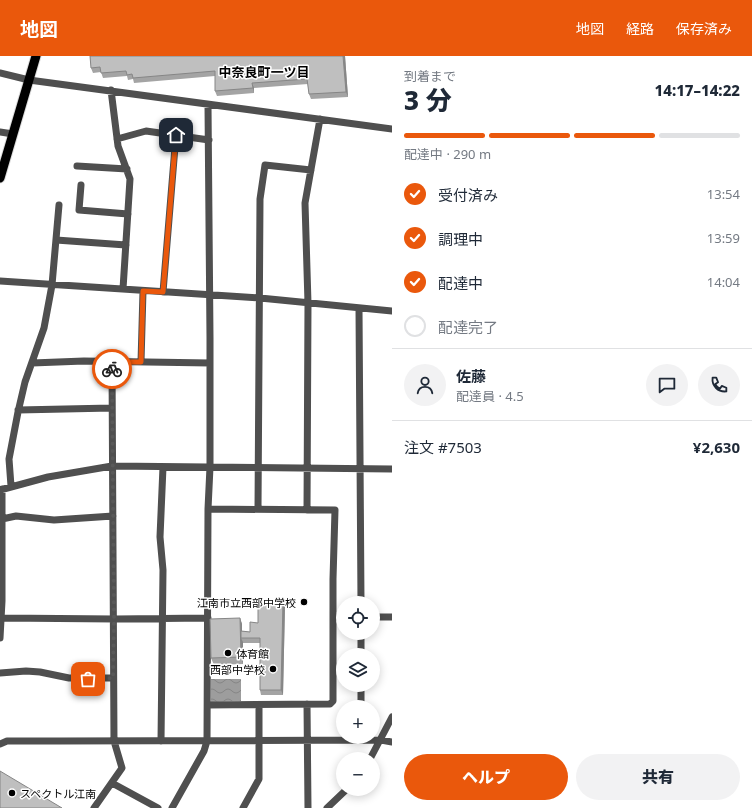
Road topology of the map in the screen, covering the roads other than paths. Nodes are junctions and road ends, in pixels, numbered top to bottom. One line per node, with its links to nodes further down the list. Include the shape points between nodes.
1 (36, 56): 3 (main road)
2 (0, 73): 3 (street)
3 (29, 80): 4 (street); 9 (main road)
4 (111, 90): 5 (street); 11 (street)
5 (208, 105): 6 (street); 12 (street)
6 (320, 119): 7 (street); 15 (street)
7 (392, 129)
8 (0, 132): 9 (street)
9 (13, 134): 16 (main road)
10 (176, 135): 11 (street, via 146,132); 12 (street); 26 (street)
11 (117, 139): 14 (street)
12 (208, 140): 27 (street)
13 (77, 166): 14 (street)
14 (127, 169): 19 (street, via 130,179)
15 (312, 170): 28 (street, via 265,165 260,199); 29 (street, via 305,203)
16 (0, 178)
17 (81, 185): 19 (street, via 79,210)
18 (59, 205): 20 (street)
19 (128, 214): 21 (street)
20 (56, 240): 21 (street); 23 (street)
21 (126, 245): 24 (street)
22 (0, 281): 23 (street)
23 (52, 285): 24 (street); 34 (street, via 44,328)
24 (123, 289): 25 (street)
25 (143, 291): 26 (street); 33 (street)
26 (163, 292): 27 (street)
27 (210, 295): 28 (street); 35 (street)
28 (260, 298): 29 (street); 41 (street)
29 (308, 303): 30 (street); 42 (street)
30 (359, 308): 31 (street); 43 (street)
31 (392, 311)
32 (112, 362): 33 (street); 34 (street); 36 (street)
33 (141, 362): 35 (street)
34 (32, 363): 37 (street)
35 (210, 363): 40 (street)
36 (112, 408): 37 (street); 38 (street)
37 (18, 410): 45 (street, via 9,459)
38 (112, 466): 39 (street); 45 (street); 50 (street)
39 (162, 467): 40 (street); 61 (street)
40 (210, 467): 41 (street); 47 (street)
41 (259, 468): 42 (street); 48 (street)
42 (306, 468): 43 (street); 49 (street)
43 (360, 469): 44 (street); 54 (street)
44 (392, 469)
45 (11, 486): 46 (street)
46 (1, 489): 51 (street)
47 (208, 509): 48 (street); 59 (street)
48 (258, 509): 49 (street)
49 (307, 510): 56 (street, via 334,510)
50 (113, 516): 51 (street, via 54,520 16,516); 60 (street)
51 (2, 519): 52 (street)
52 (1, 547): 53 (street)
53 (1, 589): 55 (street)
54 (361, 596)
55 (1, 616): 60 (street); 62 (street)
56 (334, 617): 65 (street, via 333,701 330,704)
57 (380, 617): 58 (street)
58 (392, 617)
59 (208, 618): 61 (street); 66 (street)
60 (114, 619): 61 (street); 64 (street)
61 (162, 619): 74 (street)
62 (0, 638)
63 (0, 673): 64 (street, via 26,671 69,678)
64 (113, 678): 73 (street)
65 (307, 704): 67 (street); 71 (street)
66 (208, 705): 67 (street); 75 (street)
67 (259, 705): 70 (street)
68 (392, 717): 72 (street)
69 (336, 739): 71 (street)
70 (259, 740): 71 (street); 75 (street); 84 (street, via 258,779)
71 (306, 740): 85 (street)
72 (381, 740): 76 (street); 78 (street)
73 (114, 741): 74 (street); 77 (street); 79 (street, via 122,768)
74 (161, 741): 75 (street)
75 (208, 741): 83 (street)
76 (392, 742)
77 (0, 744)
78 (374, 752)
79 (112, 783): 81 (street); 82 (street)
80 (341, 796): 86 (street)
81 (94, 808)
82 (158, 808)
83 (172, 808)
84 (243, 808)
85 (308, 808)
86 (331, 808)

